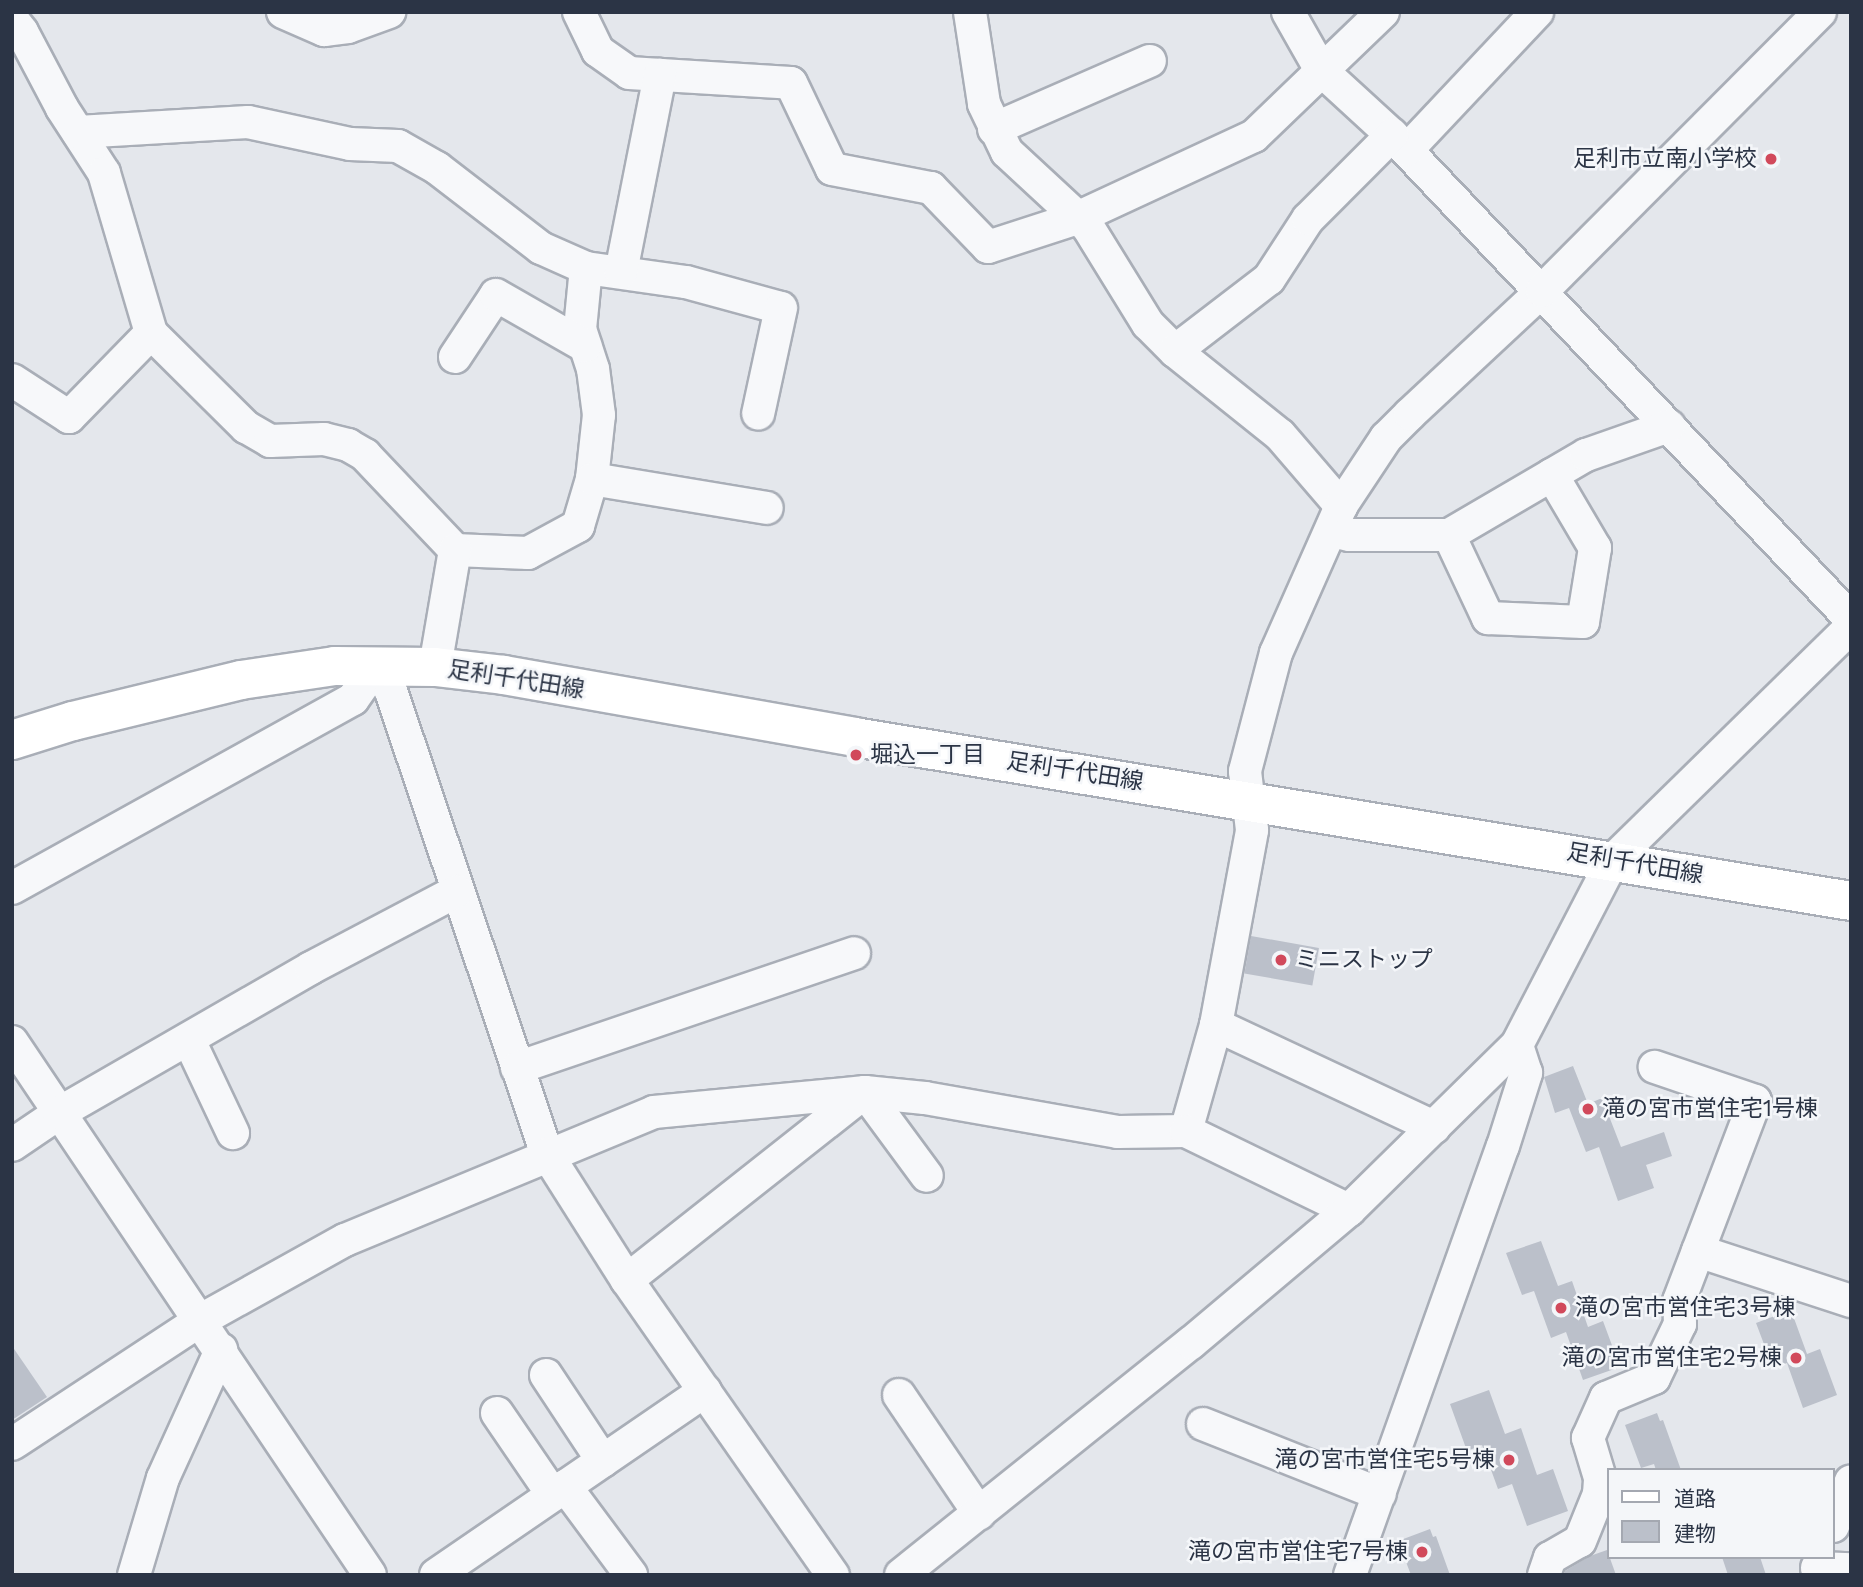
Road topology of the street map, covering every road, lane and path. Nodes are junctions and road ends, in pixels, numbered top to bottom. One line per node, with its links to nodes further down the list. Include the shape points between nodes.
1 (284, 12): 2 (street, via 324,30 348,27)
2 (389, 12)
3 (579, 12): 12 (street, via 598,51 629,73)
4 (970, 12): 13 (street, via 984,104)
5 (1289, 12): 11 (street)
6 (1383, 12): 11 (street)
7 (1537, 12): 15 (street)
8 (1820, 12): 19 (street)
9 (12, 19): 14 (street)
10 (1150, 61): 13 (street)
11 (1321, 70): 15 (street); 16 (street, via 1254,136)
12 (660, 75): 16 (street, via 791,83 832,169 931,188 988,247); 18 (street)
13 (994, 129): 16 (street, via 1007,152)
14 (78, 132): 17 (street, via 248,122 350,145 398,146 437,169 541,248); 20 (street, via 107,181)
15 (1399, 143): 19 (street); 22 (street, via 1308,219 1269,279)
16 (1077, 218): 22 (street, via 1088,227 1148,324)
17 (586, 268): 18 (street); 21 (street, via 580,329)
18 (621, 272): 25 (street, via 686,282 781,308)
19 (1542, 291): 26 (street); 30 (street, via 1386,438)
20 (151, 333): 24 (street, via 69,417); 32 (street, via 246,427 270,440 324,439 365,455)
21 (585, 346): 23 (street, via 496,295); 28 (street, via 599,415)
22 (1175, 351): 30 (street, via 1280,436)
23 (455, 357)
24 (12, 380)
25 (758, 414)
26 (1669, 426): 27 (street, via 1586,455); 33 (street)
27 (1552, 475): 31 (street); 31 (street, via 1595,548 1583,622 1488,618)
28 (592, 479): 29 (street); 32 (street, via 578,526 543,547 528,553)
29 (767, 508)
30 (1336, 519): 31 (street, via 1350,535); 38 (street, via 1276,653 1245,771)
31 (1449, 535)
32 (455, 550): 36 (street)
33 (1851, 619)
34 (1851, 627): 39 (street)
35 (377, 665): 36 (main road, 足利千代田線); 37 (main road, 足利千代田線, via 335,666 241,680 73,720); 40 (street, via 353,699); 41 (street, via 391,691)
36 (435, 667): 38 (main road, 足利千代田線)
37 (12, 740)
38 (1250, 800): 39 (main road, 足利千代田線); 44 (street, via 1252,830)
39 (1613, 860): 42 (main road, 足利千代田線); 47 (street)
40 (12, 888)
41 (457, 891): 45 (street, via 311,968); 49 (street)
42 (1851, 901)
43 (854, 953): 49 (street)
44 (1216, 1025): 52 (street); 53 (street)
45 (189, 1040): 51 (street); 54 (street)
46 (12, 1042): 51 (street)
47 (1517, 1045): 52 (street); 73 (street, via 1526,1073)
48 (1656, 1067): 59 (street, via 1755,1101)
49 (517, 1068): 56 (street)
50 (865, 1092): 53 (street, via 1118,1132); 56 (street, via 654,1112); 57 (street); 60 (street)
51 (59, 1113): 55 (street); 62 (street)
52 (1434, 1127): 58 (street)
53 (1186, 1131): 58 (street)
54 (233, 1133)
55 (12, 1145)
56 (547, 1154): 60 (street); 62 (street, via 345,1240)
57 (928, 1177)
58 (1349, 1210): 74 (street)
59 (1698, 1251): 61 (street); 85 (street, via 1679,1301 1680,1324 1654,1378 1606,1398 1588,1438 1600,1494 1580,1541 1550,1558)
60 (627, 1280): 65 (street)
61 (1851, 1301)
62 (201, 1320): 63 (street); 69 (street)
63 (221, 1350): 78 (street, via 163,1478); 79 (street)
64 (546, 1375): 70 (street)
65 (705, 1391): 70 (street); 82 (street)
66 (899, 1395): 74 (street)
67 (497, 1413): 72 (street)
68 (1203, 1424): 73 (street)
69 (12, 1444)
70 (603, 1461): 72 (street)
71 (1851, 1481): 75 (street)
72 (559, 1491): 80 (street); 81 (street)
73 (1380, 1494): 84 (street)
74 (979, 1513): 83 (street)
75 (1835, 1521)
76 (1817, 1567): 77 (street)
77 (1851, 1569)
78 (134, 1575)
79 (370, 1575)
80 (436, 1575)
81 (631, 1575)
82 (833, 1575)
83 (901, 1575)
84 (1350, 1575)
85 (1544, 1575)

